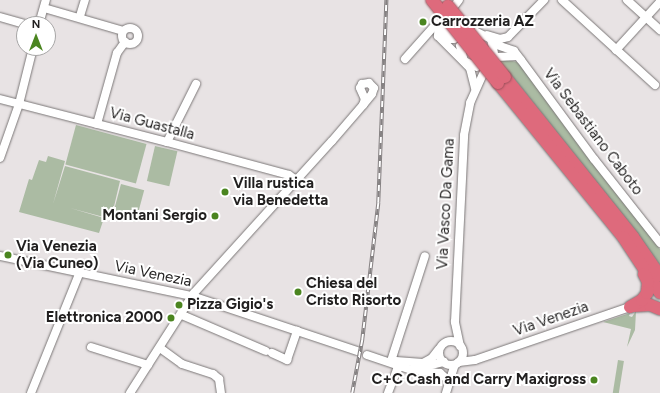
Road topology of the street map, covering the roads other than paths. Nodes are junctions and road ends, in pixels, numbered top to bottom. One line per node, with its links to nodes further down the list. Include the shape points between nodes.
1 (85, 0): 10 (street)
2 (432, 0): 31 (highway, bridge)
3 (443, 0): 31 (highway, bridge)
4 (544, 0): 20 (street, via 513,33 501,39)
5 (562, 0): 24 (street)
6 (627, 0): 12 (street)
7 (660, 2): 12 (street)
8 (45, 4): 9 (street); 10 (street)
9 (41, 16)
10 (80, 16): 16 (street)
11 (0, 17): 13 (street)
12 (646, 17): 15 (street); 24 (street)
13 (16, 22)
14 (441, 22): 17 (street); 19 (street); 22 (street, via 446,34)
15 (660, 30)
16 (123, 31): 23 (street, via 121,36); 23 (street, via 132,28 138,35 135,42)
17 (437, 31): 19 (street); 21 (street); 22 (street)
18 (477, 32): 20 (street)
19 (425, 37): 21 (street); 27 (street)
20 (489, 38): 26 (street, Via Sebastiano Caboto, via 497,45 514,51); 26 (street, via 495,55)
21 (442, 41): 28 (street)
22 (456, 41): 28 (street)
23 (125, 42): 38 (street, via 117,53)
24 (616, 50): 33 (street)
25 (31, 56): 36 (street)
26 (518, 56): 43 (street, Via Sebastiano Caboto)
27 (405, 59)
28 (464, 61): 29 (street); 34 (street, via 473,74)
29 (477, 67)
30 (484, 74): 34 (street, Via Vasco Da Gama)
31 (502, 80): 42 (highway); 44 (highway)
32 (196, 84): 39 (street)
33 (655, 85)
34 (475, 88): 55 (street, Via Vasco Da Gama, via 464,135)
35 (0, 99): 36 (street, Via Guastalla)
36 (18, 104): 38 (street, Via Guastalla); 40 (street)
37 (363, 105): 41 (street)
38 (97, 124): 39 (street, Via Guastalla)
39 (167, 142): 41 (street, Via Guastalla, via 287,175)
40 (0, 158)
41 (296, 180): 51 (street)
42 (615, 227): 50 (highway); 52 (highway, via 648,282 646,295)
43 (660, 243)
44 (646, 255): 47 (highway); 49 (highway)
45 (0, 256): 48 (street, Via Venezia)
46 (425, 256): 65 (street)
47 (660, 270)
48 (80, 272): 51 (street, Via Venezia); 72 (street)
49 (660, 276)
50 (660, 293)
51 (192, 296): 54 (street); 56 (street, Via Venezia)
52 (630, 307): 53 (highway, via 647,305); 63 (street, Via Venezia)
53 (660, 309)
54 (182, 315): 56 (street, via 287,360); 60 (street)
55 (455, 322): 57 (street, Via Vasco Da Gama, via 450,336); 59 (street, Via Vasco Da Gama)
56 (297, 331): 61 (street, Via Venezia)
57 (441, 346): 59 (street, via 450,341); 64 (street); 67 (street, via 439,356)
58 (91, 347): 68 (street)
59 (461, 347): 63 (street); 66 (street, via 462,356)
60 (160, 348): 68 (street); 74 (street, via 182,364 213,374 219,379)
61 (357, 351)
62 (367, 355): 65 (street, Via Venezia)
63 (481, 358): 66 (street, Via Venezia)
64 (430, 360): 65 (street, Via Venezia, via 419,363); 69 (street, via 422,366)
65 (388, 361): 69 (street, Via Venezia)
66 (458, 362): 67 (street, Via Venezia); 71 (street)
67 (444, 363): 70 (street, Via Venezia); 71 (street)
68 (148, 365): 73 (street)
69 (398, 367): 70 (street, Via Venezia); 75 (street)
70 (409, 370): 71 (street, via 440,373)
71 (448, 381): 76 (street)
72 (31, 393)
73 (130, 393)
74 (221, 393)
75 (388, 393)
76 (446, 393)

